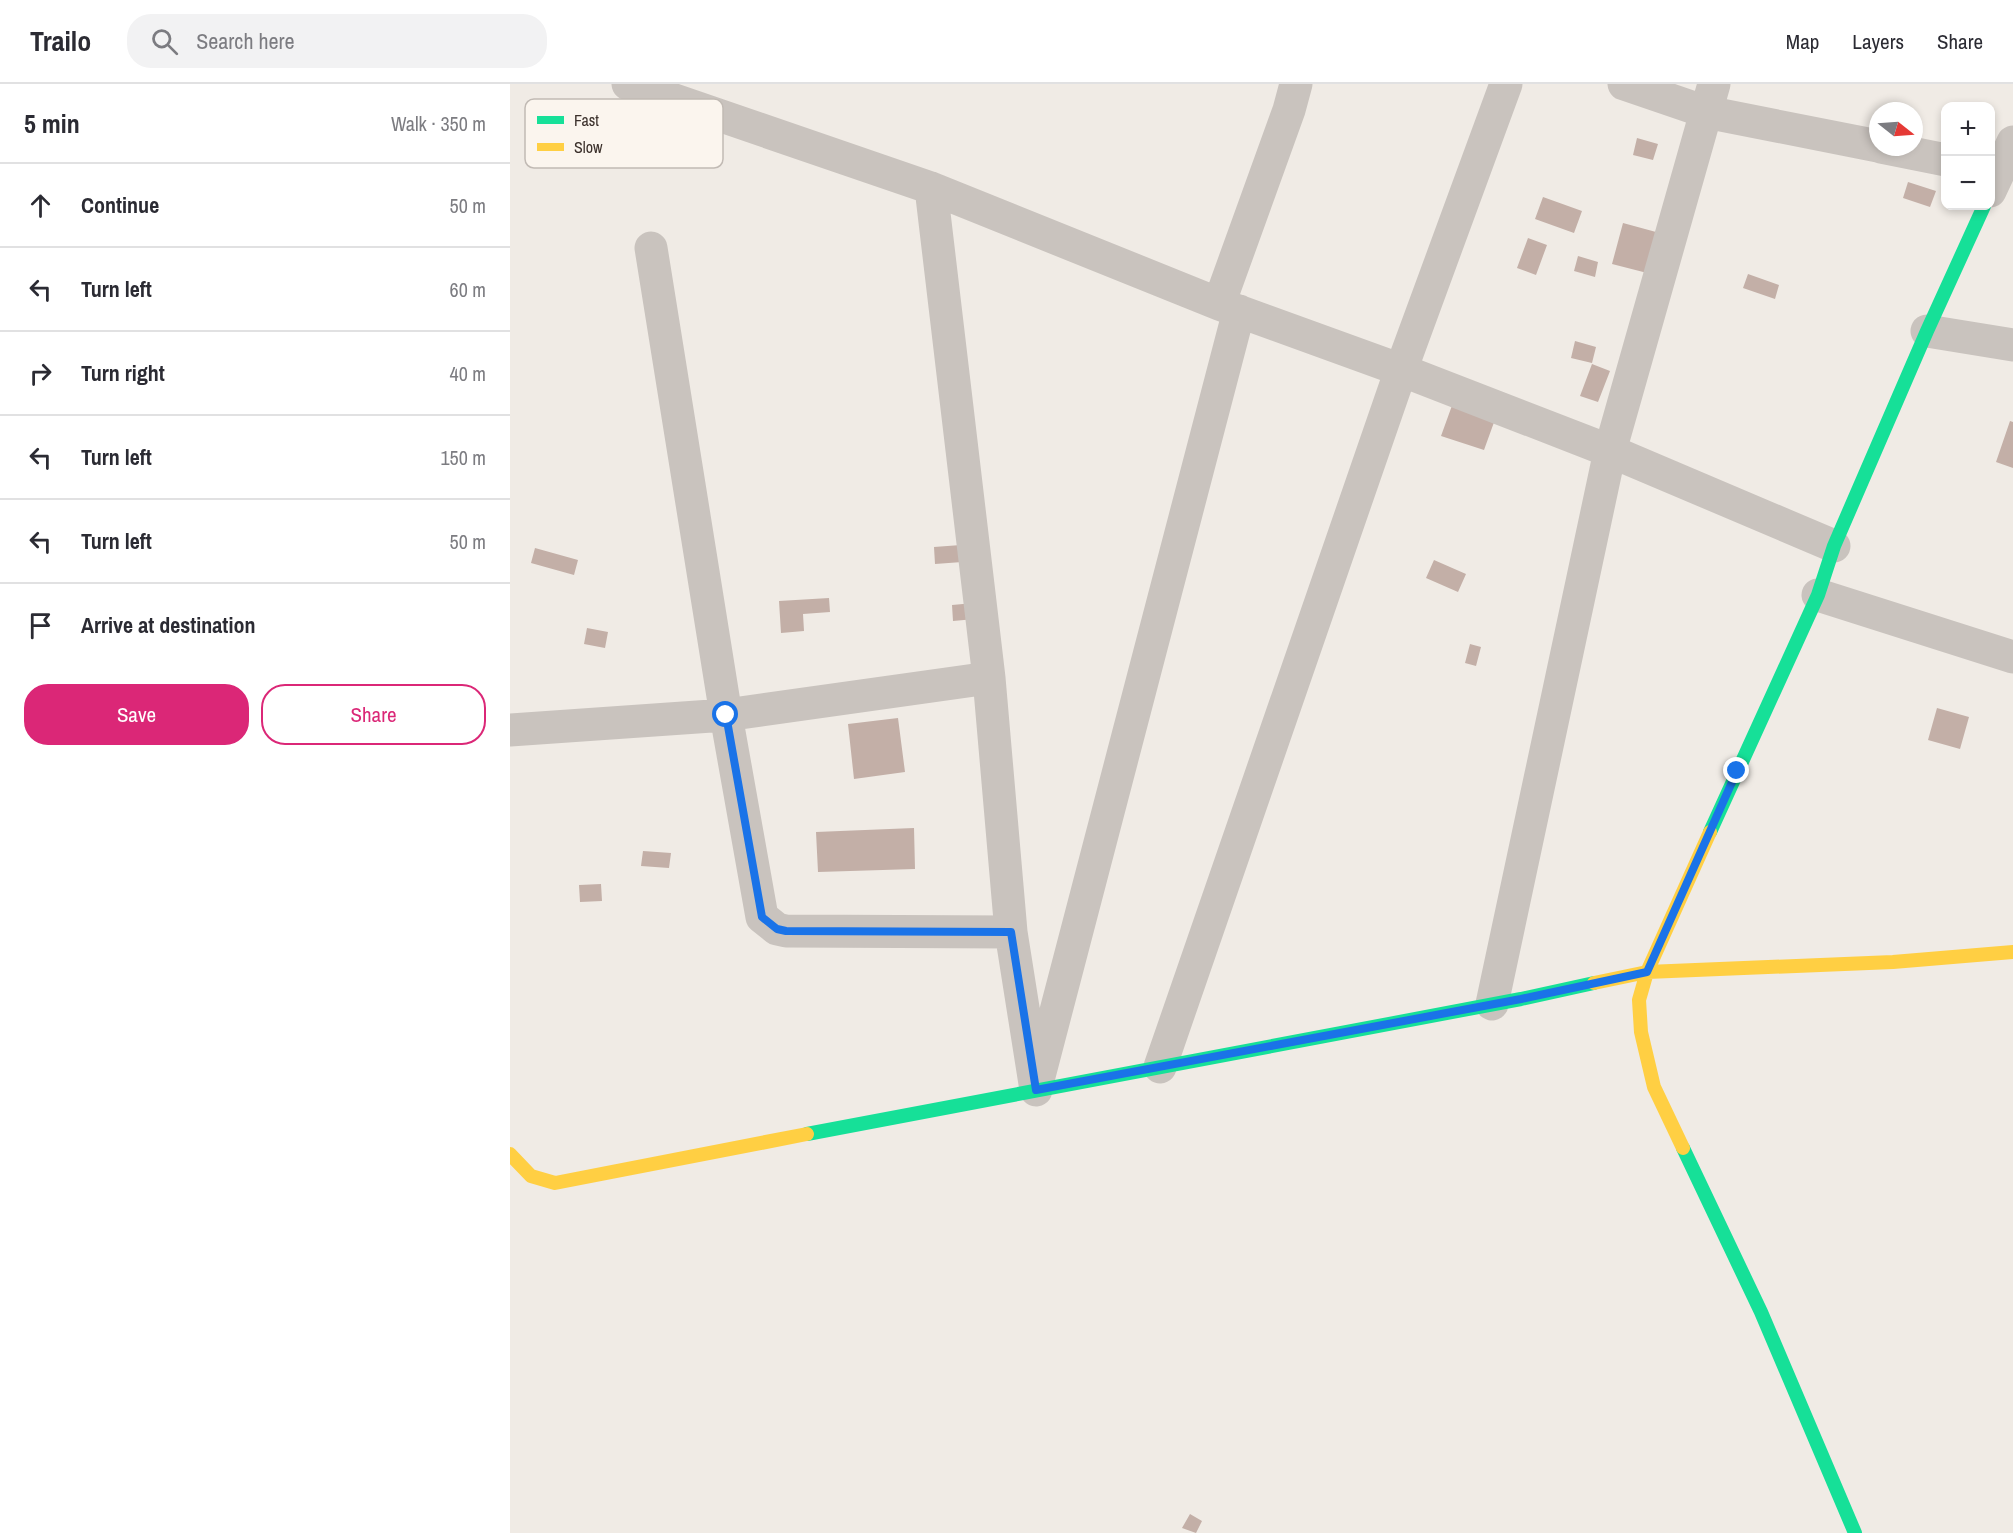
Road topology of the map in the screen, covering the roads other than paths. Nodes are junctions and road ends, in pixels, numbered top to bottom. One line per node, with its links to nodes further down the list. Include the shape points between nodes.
1 (628, 84): 6 (street)
2 (1296, 84): 16 (street)
3 (1506, 84): 19 (street)
4 (1624, 84): 5 (street)
5 (1710, 98): 9 (street); 20 (street)
6 (672, 99)
7 (723, 117): 13 (street)
8 (2013, 142): 12 (street)
9 (1869, 144)
10 (1923, 155): 11 (street)
11 (1941, 159)
12 (1995, 175)
13 (931, 188): 16 (street); 24 (street)
14 (1982, 210): 17 (street)
15 (651, 248): 25 (street)
16 (1229, 308): 19 (street); 32 (street)
17 (1927, 331): 18 (street); 21 (street)
18 (2013, 345)
19 (1401, 370): 20 (street); 31 (street)
20 (1610, 451): 21 (street); 30 (street)
21 (1834, 546): 22 (street)
22 (1818, 595): 23 (street); 29 (street)
23 (2013, 657)
24 (989, 678): 25 (street); 27 (street)
25 (726, 715): 26 (street); 27 (street, via 762,917 767,923 786,931)
26 (510, 730)
27 (1011, 932): 32 (street)
28 (2013, 952): 29 (street, via 1893,962)
29 (1647, 972): 30 (street); 34 (street, via 1639,1000 1641,1032 1654,1087 1761,1312)
30 (1492, 1004): 31 (street)
31 (1160, 1066): 32 (street)
32 (1036, 1090): 33 (street, via 555,1183 531,1176)
33 (510, 1154)
34 (1856, 1533)

